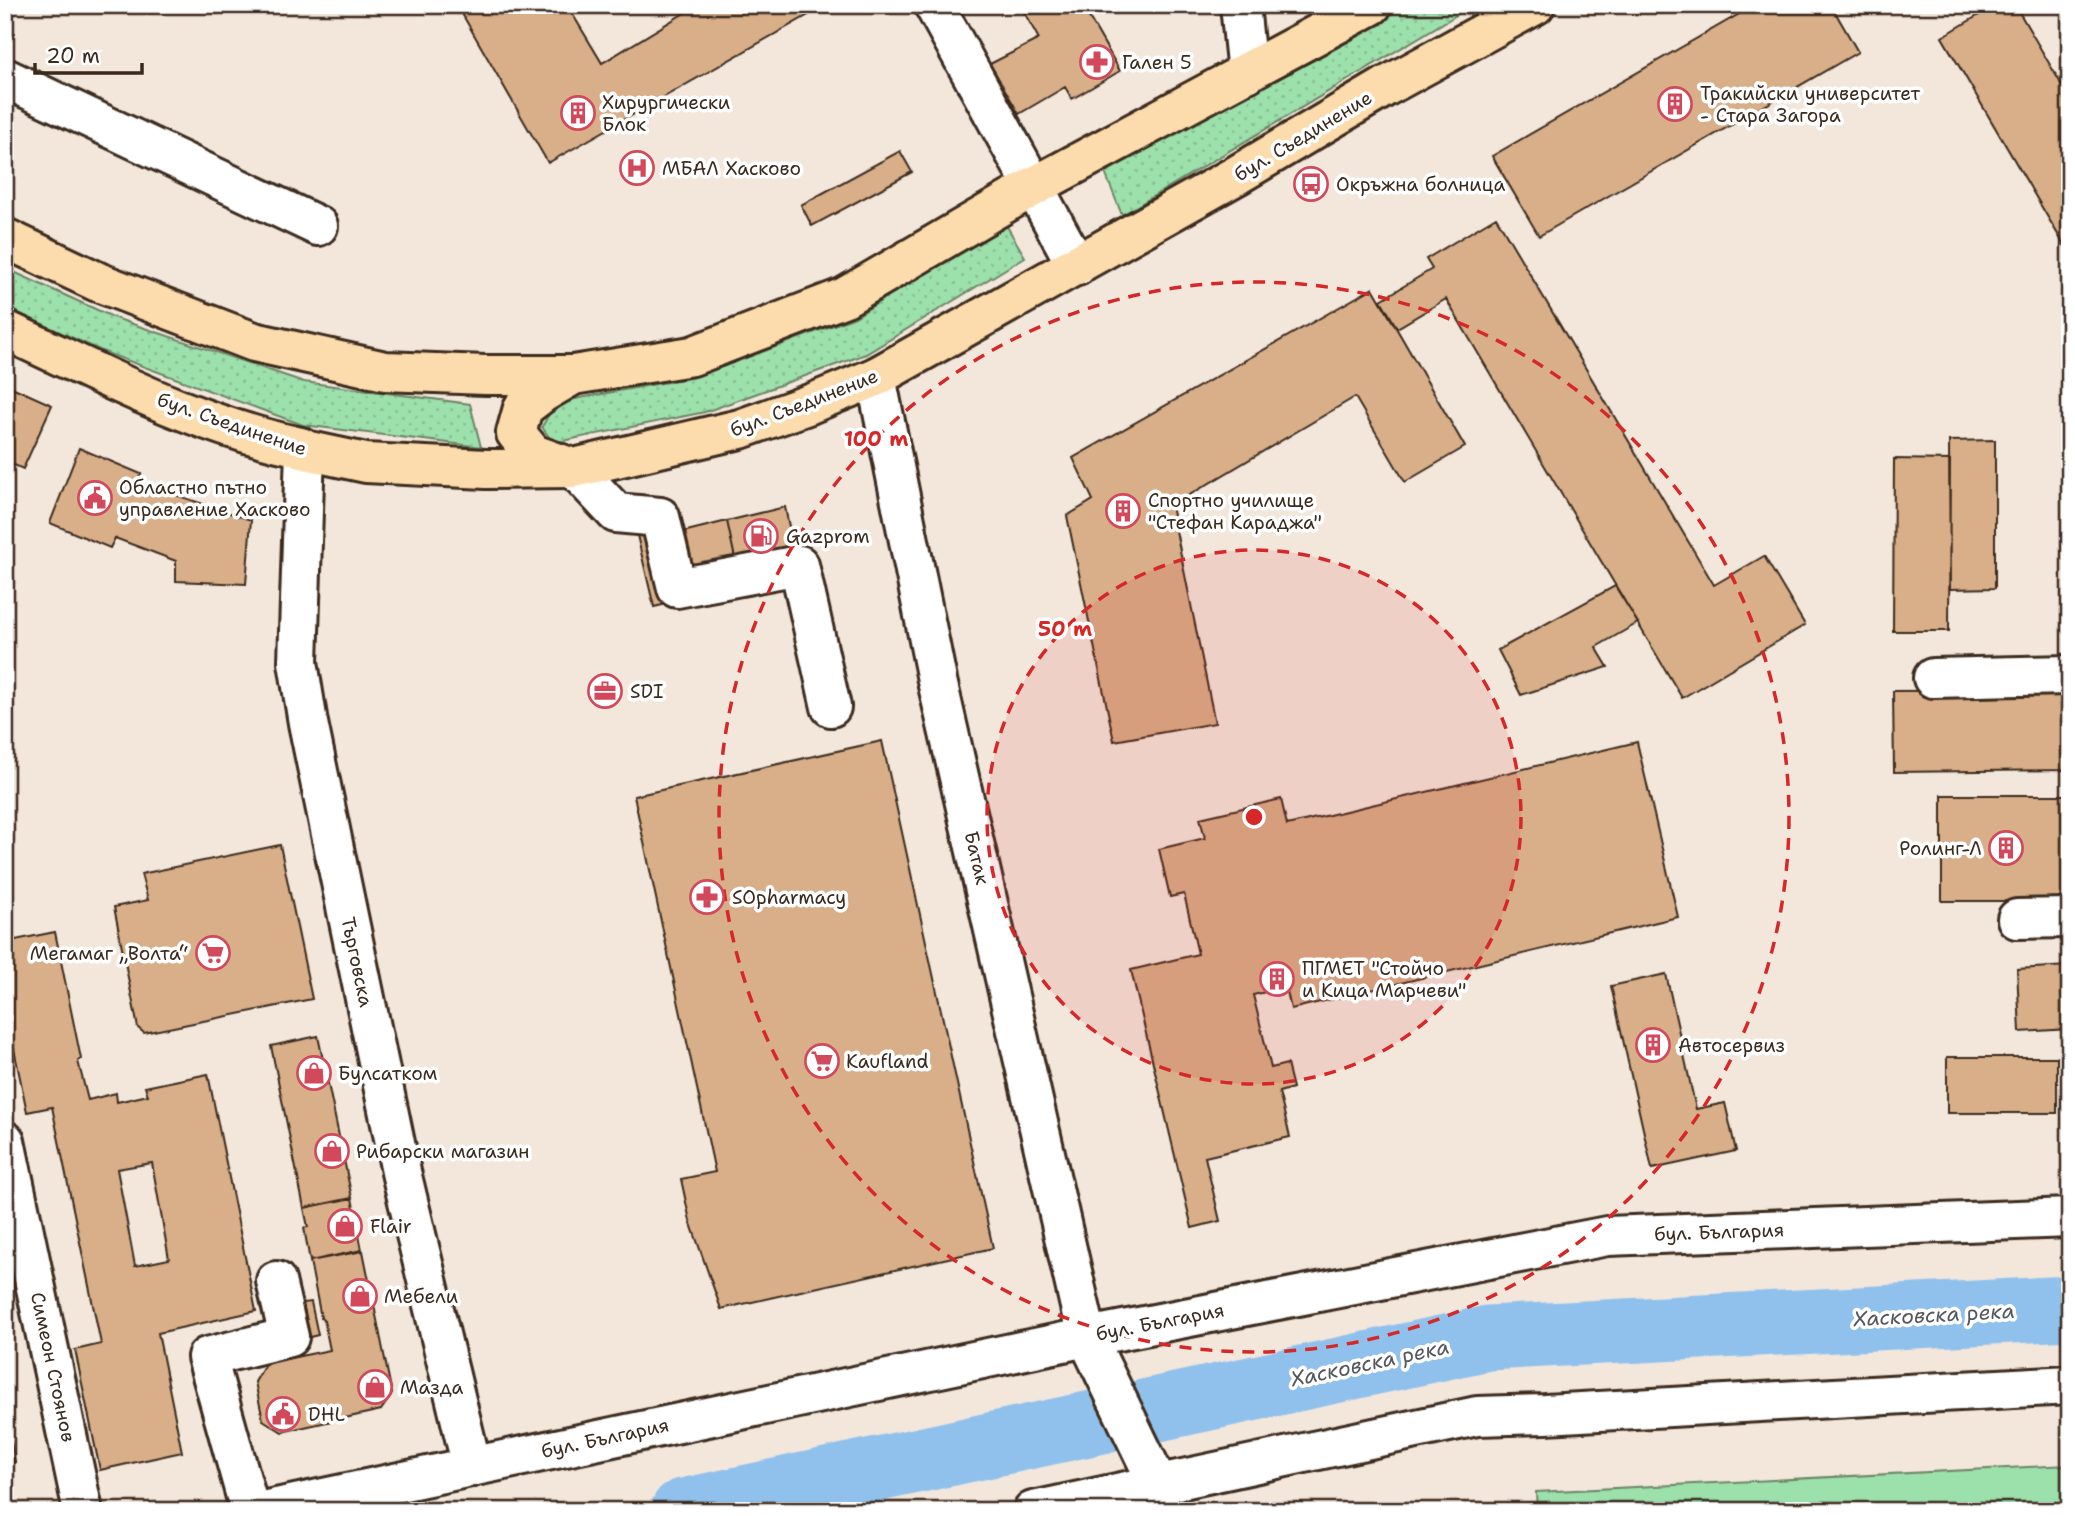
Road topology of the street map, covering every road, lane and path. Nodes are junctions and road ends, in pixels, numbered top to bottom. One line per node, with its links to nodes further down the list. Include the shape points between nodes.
1 (934, 5): 7 (street)
2 (1240, 5): 5 (street)
3 (1373, 5): 5 (main road)
4 (1535, 5): 10 (main road, бул. Съединение)
5 (1247, 73): 7 (main road)
6 (5, 78): 8 (street)
7 (1033, 187): 10 (street); 12 (main road, via 845,297 692,356)
8 (318, 226)
9 (5, 238): 12 (main road, via 98,282 254,342 385,371)
10 (1077, 266): 13 (main road, бул. Съединение)
11 (5, 330): 14 (main road, бул. Съединение, via 184,412)
12 (573, 375): 15 (main road, via 523,408 516,433 533,454)
13 (876, 377): 15 (main road, бул. Съединение, via 740,429); 24 (street, Батак, via 938,685)
14 (305, 450): 15 (main road, бул. Съединение, via 366,463); 26 (street, Търговска, via 298,662 306,711 401,1172)
15 (574, 468): 18 (street, via 616,513 660,517 677,588 799,565)
16 (2070, 675): 17 (street)
17 (1933, 678)
18 (831, 707)
19 (2070, 918): 20 (street)
20 (2017, 919)
21 (5, 1141): 28 (street, Симеон Стоянов)
22 (2070, 1218): 24 (street, бул. България, via 1607,1236)
23 (276, 1281): 29 (street, via 289,1337 207,1357)
24 (1087, 1337): 26 (street, бул. България); 27 (street, Батак)
25 (2070, 1385): 27 (street, via 1477,1416)
26 (472, 1467): 30 (street, бул. България)
27 (1158, 1497): 31 (street)
28 (83, 1511)
29 (250, 1511)
30 (262, 1511)
31 (1033, 1511)

